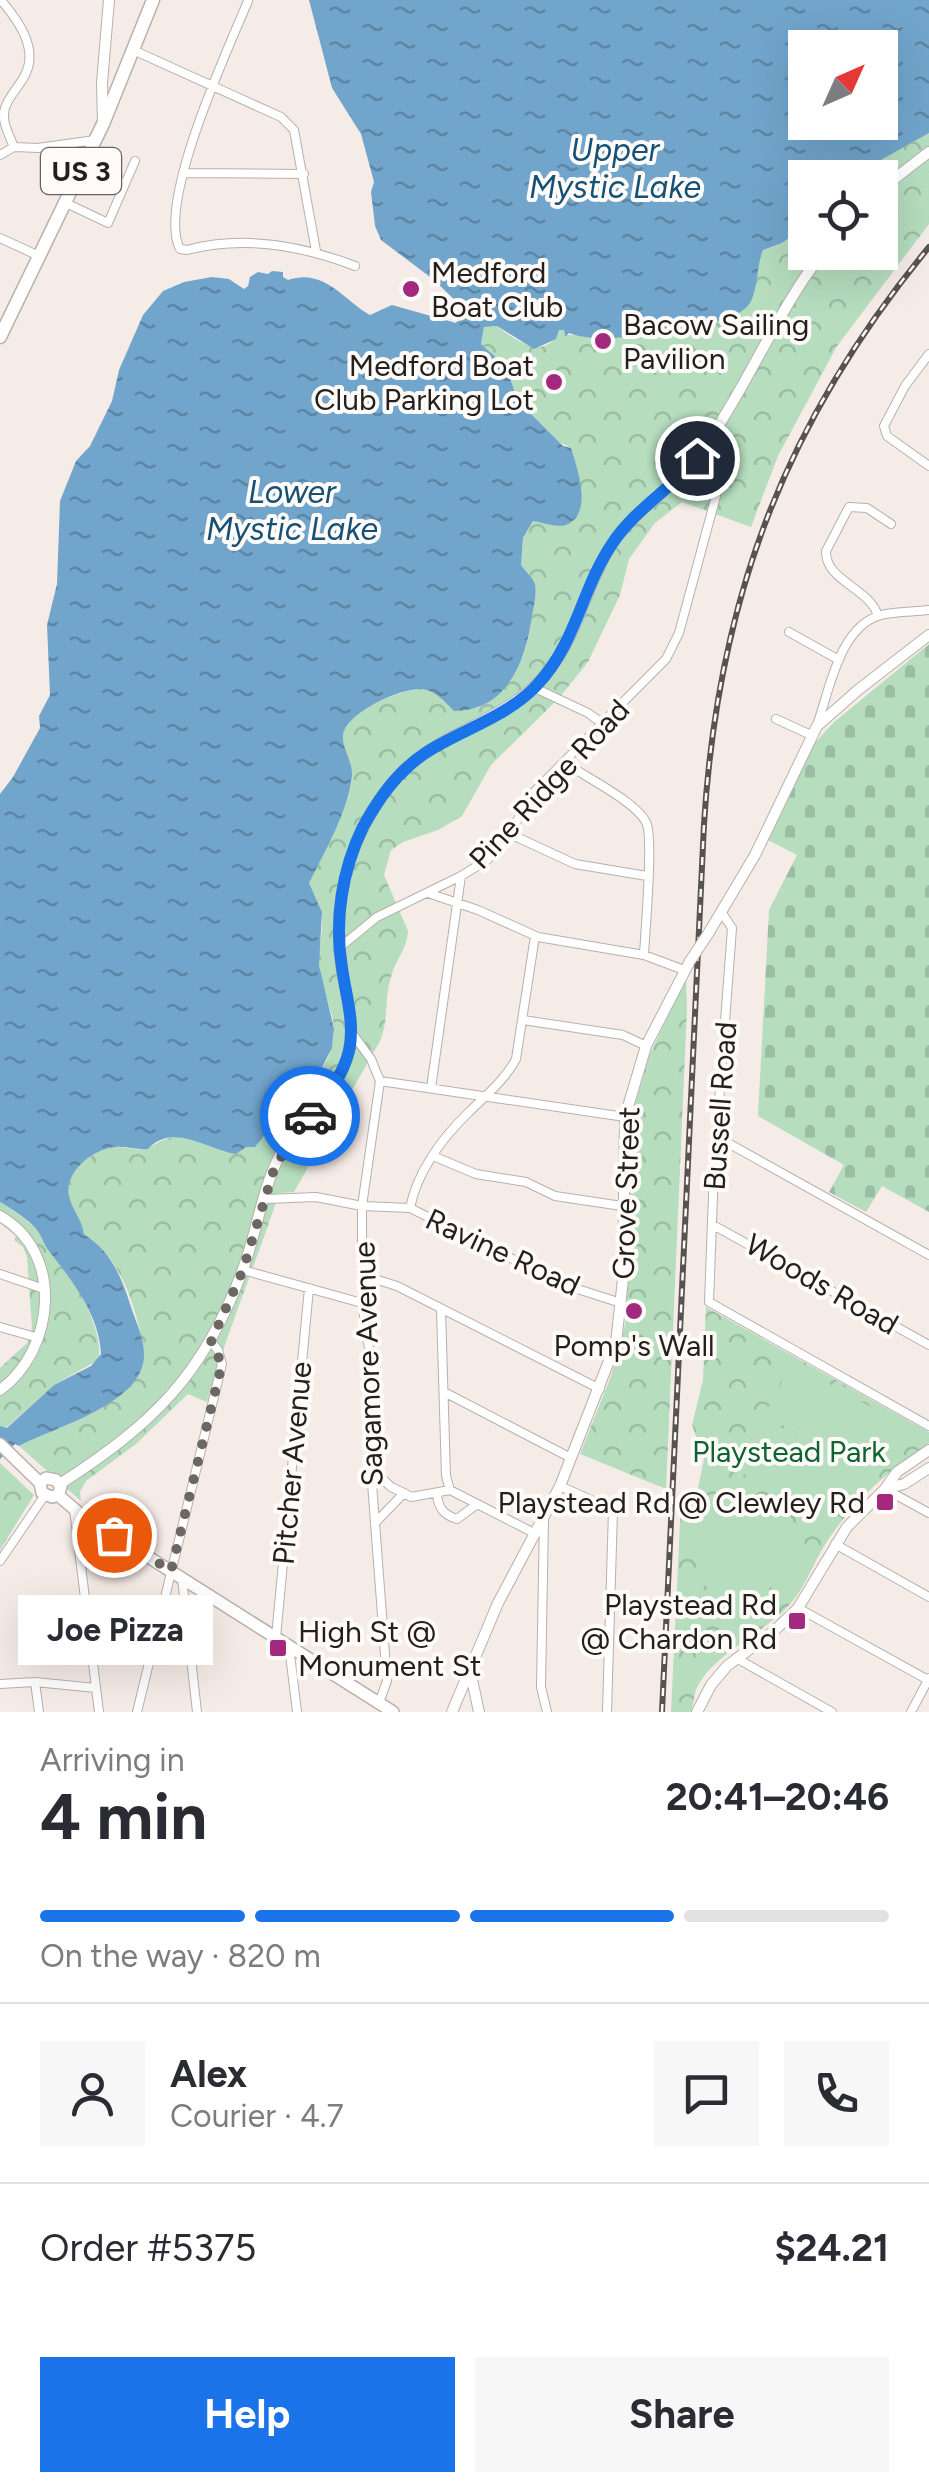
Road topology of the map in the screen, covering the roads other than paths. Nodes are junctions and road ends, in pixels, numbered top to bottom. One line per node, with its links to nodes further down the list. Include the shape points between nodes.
1 (1, 0): 9 (street, via 29,50 26,74 4,110)
2 (109, 0): 7 (main road)
3 (153, 0): 5 (highway, US 3)
4 (248, 1): 6 (street)
5 (133, 50): 6 (street); 7 (highway, US 3)
6 (212, 88): 14 (street); 15 (street, via 289,124)
7 (103, 124): 8 (highway, US 3)
8 (96, 140): 9 (street); 13 (highway, US 3)
9 (14, 147): 11 (street)
10 (929, 152): 16 (main road)
11 (0, 156)
12 (135, 162): 17 (street)
13 (85, 164): 17 (street); 18 (highway, US 3)
14 (183, 173): 15 (street); 20 (street, via 174,231 180,249 239,243)
15 (304, 174): 20 (street)
16 (898, 176)
17 (126, 184): 18 (street, via 108,222)
18 (66, 202): 21 (highway, US 3)
19 (0, 238): 21 (street)
20 (316, 251): 22 (street)
21 (39, 256): 24 (highway, US 3)
22 (355, 266)
23 (810, 270): 27 (main road)
24 (0, 338)
25 (929, 354): 26 (street)
26 (926, 367): 28 (street, via 904,386 884,426 887,436)
27 (702, 451): 35 (main road, via 611,545 567,644); 37 (street, Pine Ridge Road, via 716,496 679,633 666,659)
28 (929, 466)
29 (892, 524): 31 (street, via 866,508 849,507 826,550 831,568 869,599)
30 (929, 610): 31 (street)
31 (878, 616): 34 (street, Grove Street)
32 (790, 632): 34 (street)
33 (929, 635): 38 (main road, Grove Street)
34 (839, 660): 38 (street, Grove Street)
35 (535, 688): 37 (street); 47 (main road, via 423,755 389,788 349,865)
36 (776, 719): 38 (street)
37 (602, 723): 39 (street, Pine Ridge Road)
38 (814, 731): 45 (main road, Grove Street)
39 (564, 762): 40 (street, Pine Ridge Road, via 530,795); 42 (street, via 648,823)
40 (510, 834): 41 (street, Pine Ridge Road); 42 (street, via 576,864)
41 (461, 876): 43 (street, Pine Ridge Road); 44 (street)
42 (646, 876): 48 (street)
43 (428, 893): 44 (street); 47 (street, Pine Ridge Road, via 377,917)
44 (459, 904): 46 (street); 54 (street)
45 (722, 913): 49 (main road, Grove Street, bridge); 57 (street, Bussell Road, via 732,928)
46 (536, 936): 48 (street); 50 (street)
47 (340, 948): 51 (main road)
48 (644, 955): 49 (street)
49 (687, 965): 52 (main road, Grove Street)
50 (523, 1020): 52 (street, via 623,1035); 55 (street, via 516,1059)
51 (352, 1033): 53 (street); 59 (main road, via 341,1072 280,1155)
52 (646, 1046): 56 (main road, Grove Street)
53 (380, 1081): 54 (street); 60 (street, Sagamore Avenue)
54 (431, 1088): 55 (street)
55 (485, 1096): 56 (street); 58 (street)
56 (624, 1116): 61 (main road, Grove Street)
57 (719, 1138): 64 (street, Bussell Road); 65 (street)
58 (433, 1156): 61 (street, via 555,1196); 62 (street)
59 (266, 1198): 60 (street, Ravine Road, via 316,1197); 66 (main road)
60 (362, 1206): 62 (street, Ravine Road); 68 (street, Sagamore Avenue)
61 (622, 1206): 71 (main road, Grove Street)
62 (410, 1208): 71 (street, Ravine Road, via 565,1285)
63 (0, 1216): 70 (main road, via 31,1245)
64 (714, 1225): 77 (street, Woods Road); 81 (street, Bussell Road, via 709,1302)
65 (929, 1256)
66 (243, 1270): 69 (street); 76 (main road)
67 (0, 1274): 70 (street)
68 (368, 1278): 72 (street, Sagamore Avenue); 73 (street)
69 (309, 1288): 72 (street); 104 (street, Pitcher Avenue)
70 (44, 1289): 75 (main road)
71 (621, 1302): 78 (main road, Grove Street)
72 (362, 1303): 85 (street, Sagamore Avenue)
73 (441, 1310): 78 (street); 80 (street)
74 (0, 1328): 75 (street)
75 (39, 1338): 79 (main road, via 24,1367)
76 (211, 1342): 88 (main road, via 152,1416); 101 (street, via 222,1364)
77 (929, 1344)
78 (600, 1389): 84 (main road, Grove Street)
79 (0, 1390)
80 (444, 1392): 84 (street); 90 (street)
81 (929, 1426)
82 (1, 1445): 88 (main road)
83 (929, 1450): 89 (main road)
84 (571, 1458): 87 (main road, Grove Street)
85 (371, 1468): 91 (street); 97 (street, Sagamore Avenue)
86 (929, 1468): 89 (main road)
87 (560, 1486): 96 (main road, Grove Street); 122 (street, via 614,1510)
88 (50, 1489): 94 (main road); 100 (street)
89 (885, 1489): 95 (street); 99 (main road)
90 (450, 1490): 92 (street); 93 (street)
91 (404, 1493): 92 (street); 97 (street)
92 (437, 1494): 93 (street, via 438,1506 457,1519)
93 (476, 1504): 98 (street)
94 (74, 1509): 101 (main road); 111 (street)
95 (929, 1513)
96 (544, 1519): 98 (main road, Grove Street); 121 (street, via 540,1686)
97 (375, 1522): 112 (street, Sagamore Avenue, via 387,1681)
98 (536, 1534): 107 (main road, Grove Street)
99 (835, 1544): 102 (street); 103 (main road)
100 (0, 1561)
101 (176, 1574): 104 (main road); 115 (street); 116 (street)
102 (929, 1598)
103 (798, 1608): 106 (main road); 108 (street)
104 (276, 1638): 105 (main road)
105 (289, 1646): 112 (main road); 117 (street)
106 (736, 1658): 123 (main road); 124 (street)
107 (470, 1674): 119 (main road, Grove Street); 120 (main road)
108 (928, 1679): 125 (street)
109 (35, 1682): 110 (street); 111 (street); 113 (street)
110 (0, 1684)
111 (96, 1688): 114 (street)
112 (379, 1703): 118 (main road)
113 (39, 1712)
114 (99, 1712)
115 (137, 1712)
116 (197, 1712)
117 (297, 1712)
118 (393, 1712)
119 (452, 1712)
120 (480, 1712)
121 (546, 1712)
122 (606, 1712)
123 (697, 1712)
124 (832, 1712)
125 (911, 1712)

